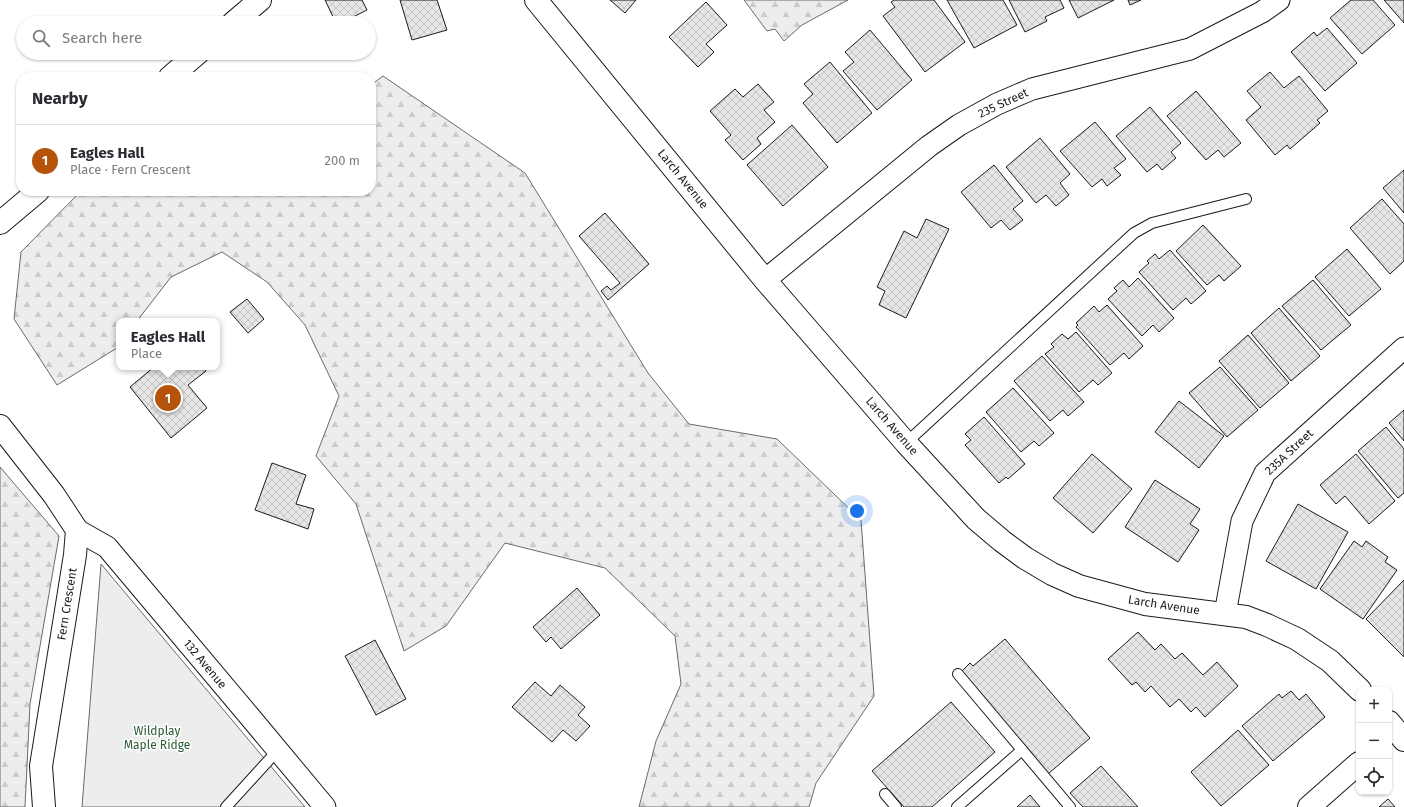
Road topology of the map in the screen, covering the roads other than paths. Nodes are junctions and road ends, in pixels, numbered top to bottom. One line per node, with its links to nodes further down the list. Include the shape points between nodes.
1 (260, 0): 4 (street)
2 (536, 0): 10 (street, Larch Avenue)
3 (1279, 0): 10 (street, 235 Street, via 1262,12 1190,48 1032,89 997,104 959,125 929,146)
4 (241, 16)
5 (190, 60): 6 (street)
6 (176, 72)
7 (32, 196): 9 (street)
8 (1246, 199): 13 (lane, via 1152,223 1134,233)
9 (0, 223)
10 (765, 280): 13 (street, Larch Avenue)
11 (1404, 348): 15 (street, 235A Street, via 1265,473 1242,521)
12 (0, 426): 14 (street, via 54,495)
13 (906, 443): 15 (street, Larch Avenue, via 976,519 1025,558 1052,574 1079,586 1145,604)
14 (77, 530): 18 (street, 132 Avenue, via 107,547); 22 (street, Fern Crescent, via 41,766)
15 (1224, 614): 17 (street, Larch Avenue, via 1246,617 1297,639 1330,662)
16 (958, 674): 19 (lane)
17 (1357, 687)
18 (278, 750): 23 (lane); 24 (street, 132 Avenue)
19 (1022, 750): 26 (lane); 27 (lane)
20 (1356, 766): 28 (street)
21 (885, 794): 25 (lane)
22 (44, 807)
23 (226, 807)
24 (325, 807)
25 (896, 807)
26 (956, 807)
27 (1070, 807)
28 (1309, 807)

